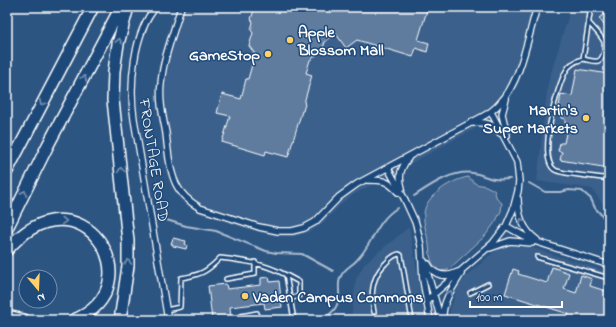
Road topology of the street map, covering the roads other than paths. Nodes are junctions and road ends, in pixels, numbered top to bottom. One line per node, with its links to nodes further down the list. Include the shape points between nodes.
1 (93, 7): 16 (highway, one-way to 16)
2 (121, 7): 22 (highway, one-way to 2)
3 (128, 7): 38 (highway, one-way to 3, via 128,266 128,241 113,100 118,44)
4 (156, 7): 40 (street, FRONTAGE ROAD, via 146,22 138,46 131,96)
5 (181, 7): 18 (street, via 162,77 160,98 172,171 180,190 188,200 208,211 259,227 292,231 315,222 339,197)
6 (537, 7): 10 (street, via 515,78)
7 (591, 7): 8 (lane)
8 (588, 22): 9 (lane); 9 (lane, via 605,46 600,61)
9 (583, 58): 17 (lane, via 566,70 558,88 551,115 547,156 555,171)
10 (507, 94): 11 (street); 13 (street, via 502,114)
11 (491, 112): 12 (street); 13 (street)
12 (471, 123): 13 (street, via 482,122 492,125); 14 (street)
13 (511, 149): 19 (street, via 518,168)
14 (410, 156): 15 (street); 20 (street, via 399,174)
15 (388, 168): 18 (street); 20 (street)
16 (7, 171)
17 (609, 179)
18 (364, 180): 20 (street, via 388,182)
19 (518, 191): 21 (street); 23 (street, one-way to 19, via 528,232 522,221)
20 (405, 200): 26 (street, via 416,224)
21 (506, 226): 23 (street); 24 (street)
22 (7, 228)
23 (542, 244): 24 (street, via 510,241); 29 (street)
24 (487, 249): 30 (street)
25 (7, 250): 44 (highway, one-way to 44, via 26,231 48,222 76,223 95,234 110,261 110,280 103,298 97,305 90,312)
26 (423, 255): 30 (street, via 430,268 442,276); 36 (street); 39 (street, via 423,280)
27 (537, 257): 32 (lane)
28 (255, 262): 31 (lane); 33 (lane, via 255,274); 40 (lane, via 220,258 211,268 198,275 181,278 180,307)
29 (609, 265)
30 (465, 268): 36 (street); 53 (street, one-way to 30, via 446,299)
31 (286, 275): 37 (lane); 37 (lane, via 299,282 299,296)
32 (609, 278)
33 (226, 280)
34 (488, 284): 35 (lane)
35 (470, 293)
36 (435, 294): 39 (street); 53 (street)
37 (290, 299): 50 (lane)
38 (123, 300): 45 (highway); 46 (highway)
39 (427, 300): 52 (street)
40 (166, 310): 47 (street, FRONTAGE ROAD)
41 (374, 312): 51 (lane, via 371,295 378,271 394,255 400,254)
42 (7, 316): 43 (highway)
43 (24, 320)
44 (74, 320)
45 (116, 320)
46 (120, 320)
47 (168, 320)
48 (241, 320): 49 (lane, via 240,316 257,313)
49 (258, 320)
50 (294, 320)
51 (412, 320)
52 (430, 320)
53 (442, 320)

